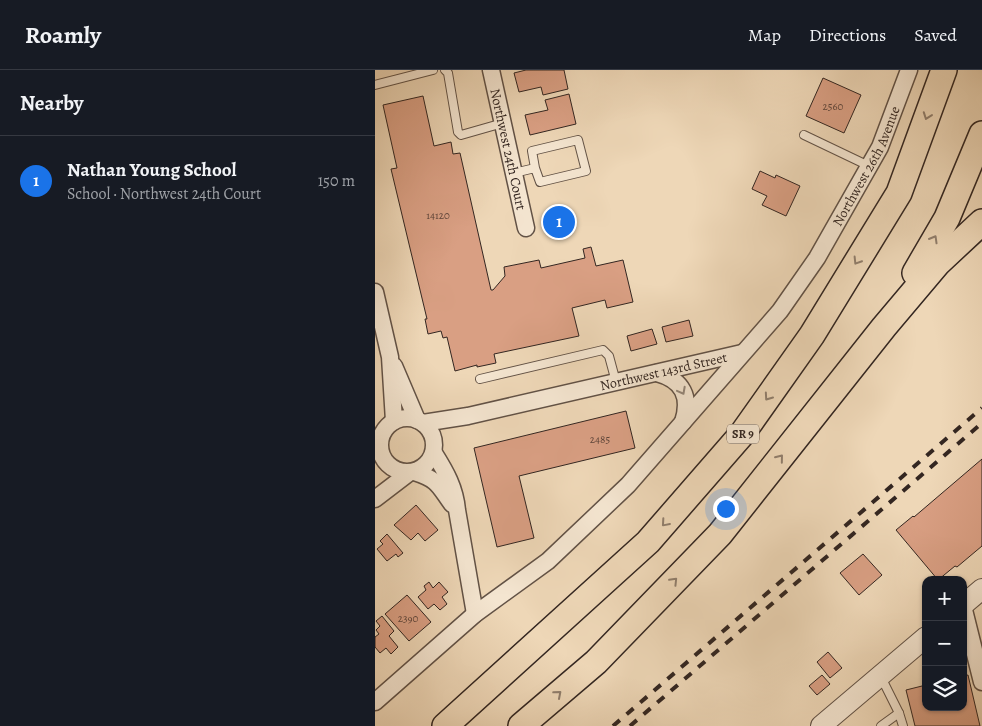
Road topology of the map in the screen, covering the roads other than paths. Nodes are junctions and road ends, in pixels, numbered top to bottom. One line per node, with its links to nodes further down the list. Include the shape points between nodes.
1 (433, 70): 6 (lane)
2 (445, 70): 7 (lane, via 461,135)
3 (491, 70): 7 (street, Northwest 24th Court)
4 (909, 70): 10 (street, Northwest 26th Avenue, via 880,147)
5 (944, 70): 42 (main road, SR 9, one-way to 42, via 899,193 811,335 742,434 648,542)
6 (375, 85)
7 (503, 123): 12 (street, Northwest 24th Court)
8 (982, 134): 17 (main road, one-way to 8, via 947,218)
9 (804, 135): 10 (lane)
10 (869, 166): 15 (street, Northwest 26th Avenue)
11 (535, 168): 11 (lane, via 539,182 586,172 578,140 532,151); 12 (lane)
12 (514, 173): 14 (street, Northwest 24th Court)
13 (982, 222): 17 (main road, via 938,263)
14 (526, 228)
15 (817, 258): 18 (street, Northwest 143rd Street, via 780,311)
16 (375, 292): 19 (street)
17 (884, 327): 43 (main road, one-way to 17, via 596,662 720,534)
18 (742, 353): 20 (street, Northwest 143rd Street); 25 (street)
19 (390, 357): 24 (street); 26 (street)
20 (657, 372): 22 (street, Northwest 143rd Street); 25 (street, one-way to 25, via 672,378 684,392)
21 (480, 379): 22 (lane, via 603,350 609,356)
22 (616, 382): 23 (street, Northwest 143rd Street)
23 (468, 416): 24 (street, Northwest 143rd Street); 27 (street, Northwest 143rd Street, via 453,426)
24 (420, 421): 26 (street, via 403,418); 27 (street, via 431,433)
25 (683, 422): 35 (street, via 628,485 548,561)
26 (384, 428): 28 (street, via 380,438)
27 (434, 450): 29 (street, via 423,467); 32 (street, via 452,484)
28 (380, 456): 29 (street, via 395,470); 30 (street, via 380,484)
29 (411, 472): 31 (street); 32 (street, via 436,481)
30 (375, 493)
31 (375, 498)
32 (457, 510): 35 (street)
33 (982, 589): 34 (street)
34 (967, 602)
35 (475, 614): 40 (street)
36 (967, 621): 39 (street)
37 (922, 640): 38 (street)
38 (881, 675): 41 (lane); 44 (street)
39 (982, 682)
40 (375, 702)
41 (899, 713): 45 (lane); 46 (lane)
42 (445, 726)
43 (521, 726)
44 (821, 726)
45 (881, 726)
46 (903, 726)

